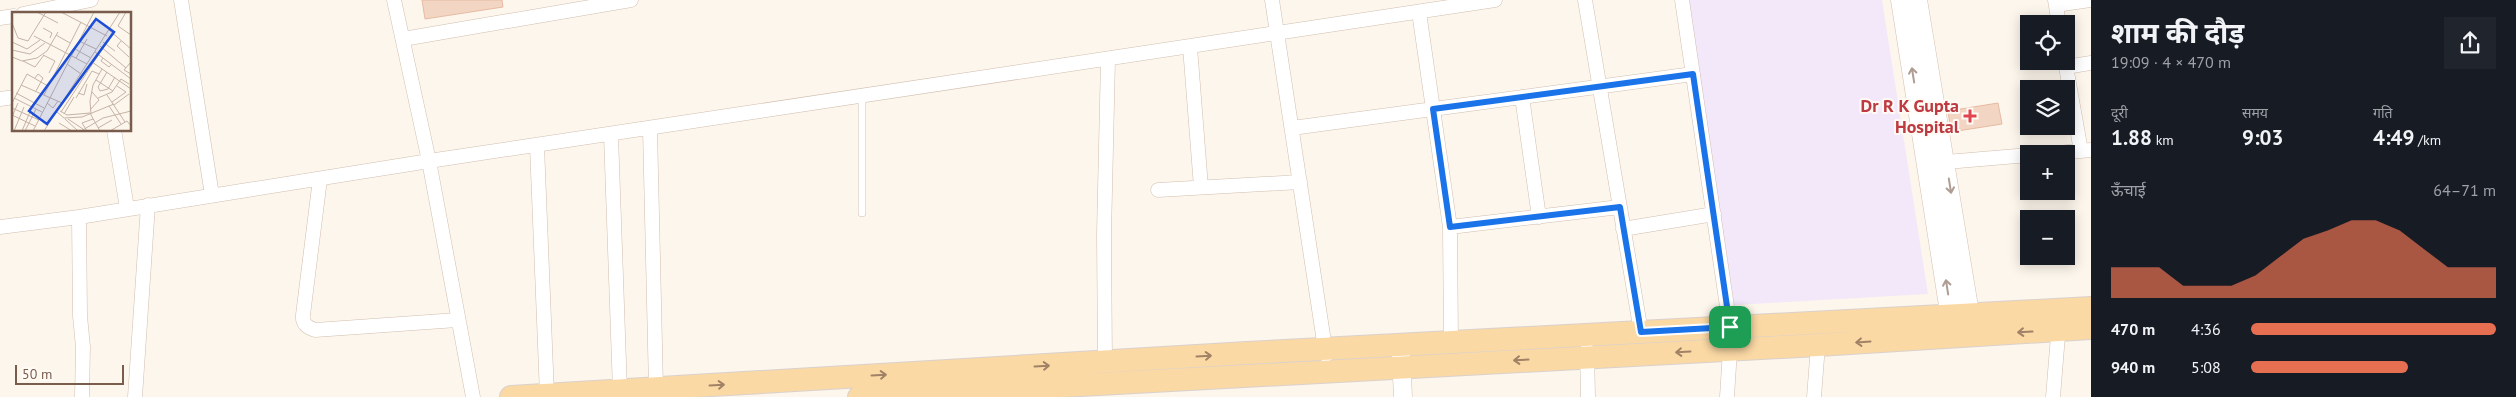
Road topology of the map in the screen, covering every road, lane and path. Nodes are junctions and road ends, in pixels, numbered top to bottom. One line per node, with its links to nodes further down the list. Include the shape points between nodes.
1 (91, 0): 14 (street)
2 (181, 0): 41 (street)
3 (394, 0): 17 (street)
4 (631, 0): 13 (street)
5 (1272, 0): 16 (street)
6 (1495, 0): 15 (street)
7 (1585, 0): 24 (street)
8 (1682, 0): 23 (street)
9 (1901, 0): 55 (main road, one-way to 9)
10 (1917, 0): 36 (main road)
11 (2091, 0): 12 (street)
12 (2056, 3)
13 (579, 4): 17 (street)
14 (33, 12)
15 (1419, 12): 16 (street); 27 (street)
16 (1277, 33): 18 (street); 28 (street)
17 (403, 39): 35 (street)
18 (1190, 47): 19 (street); 39 (street)
19 (1108, 59): 25 (street); 65 (street)
20 (2091, 63): 21 (street)
21 (2075, 64)
22 (2066, 70): 33 (street)
23 (1693, 74): 24 (street); 46 (street)
24 (1600, 86): 26 (street); 43 (street)
25 (862, 96): 29 (street); 45 (lane)
26 (1522, 97): 27 (street); 47 (street)
27 (1433, 109): 28 (street); 50 (street)
28 (1292, 128): 38 (street)
29 (650, 129): 31 (street); 67 (street)
30 (114, 131): 44 (street)
31 (611, 135): 32 (street); 68 (street)
32 (537, 146): 35 (street); 70 (street)
33 (2086, 150)
34 (2020, 156): 36 (street)
35 (429, 161): 37 (street); 53 (street)
36 (1946, 162): 55 (main road, one-way to 55)
37 (320, 179): 41 (street); 53 (street, via 303,315 308,328)
38 (1300, 182): 39 (street); 62 (street)
39 (1201, 187): 40 (street)
40 (1158, 190)
41 (212, 195): 42 (street)
42 (148, 205): 44 (street); 72 (street)
43 (1620, 207): 47 (street); 51 (street)
44 (127, 208): 48 (street)
45 (862, 213)
46 (1714, 214): 51 (street); 56 (street)
47 (1539, 216): 50 (street)
48 (79, 217): 49 (street); 71 (street)
49 (0, 227)
50 (1450, 227): 59 (street)
51 (1623, 229): 58 (street)
52 (2091, 308): 54 (main road)
53 (457, 320): 73 (street)
54 (2059, 320): 55 (main road); 57 (main road); 80 (street)
55 (1962, 325): 56 (main road); 60 (main road, one-way to 60)
56 (1730, 327): 58 (main road)
57 (2091, 328)
58 (1641, 332): 61 (main road)
59 (1451, 342): 61 (main road); 64 (main road)
60 (1818, 345): 63 (main road); 79 (street)
61 (1587, 346): 63 (main road, one-way to 61); 64 (main road, one-way to 64); 77 (street)
62 (1325, 349): 64 (main road); 65 (main road, one-way to 62); 66 (street)
63 (1730, 350): 78 (street)
64 (1401, 356): 66 (main road); 76 (street)
65 (1105, 362): 69 (main road, one-way to 65)
66 (1329, 371): 75 (main road)
67 (656, 388): 68 (main road); 69 (main road)
68 (620, 391): 70 (main road)
69 (679, 392)
70 (546, 395): 74 (main road)
71 (82, 397)
72 (135, 397)
73 (473, 397)
74 (511, 397)
75 (859, 397)
76 (1403, 397)
77 (1588, 397)
78 (1727, 397)
79 (1814, 397)
80 (2052, 397)

